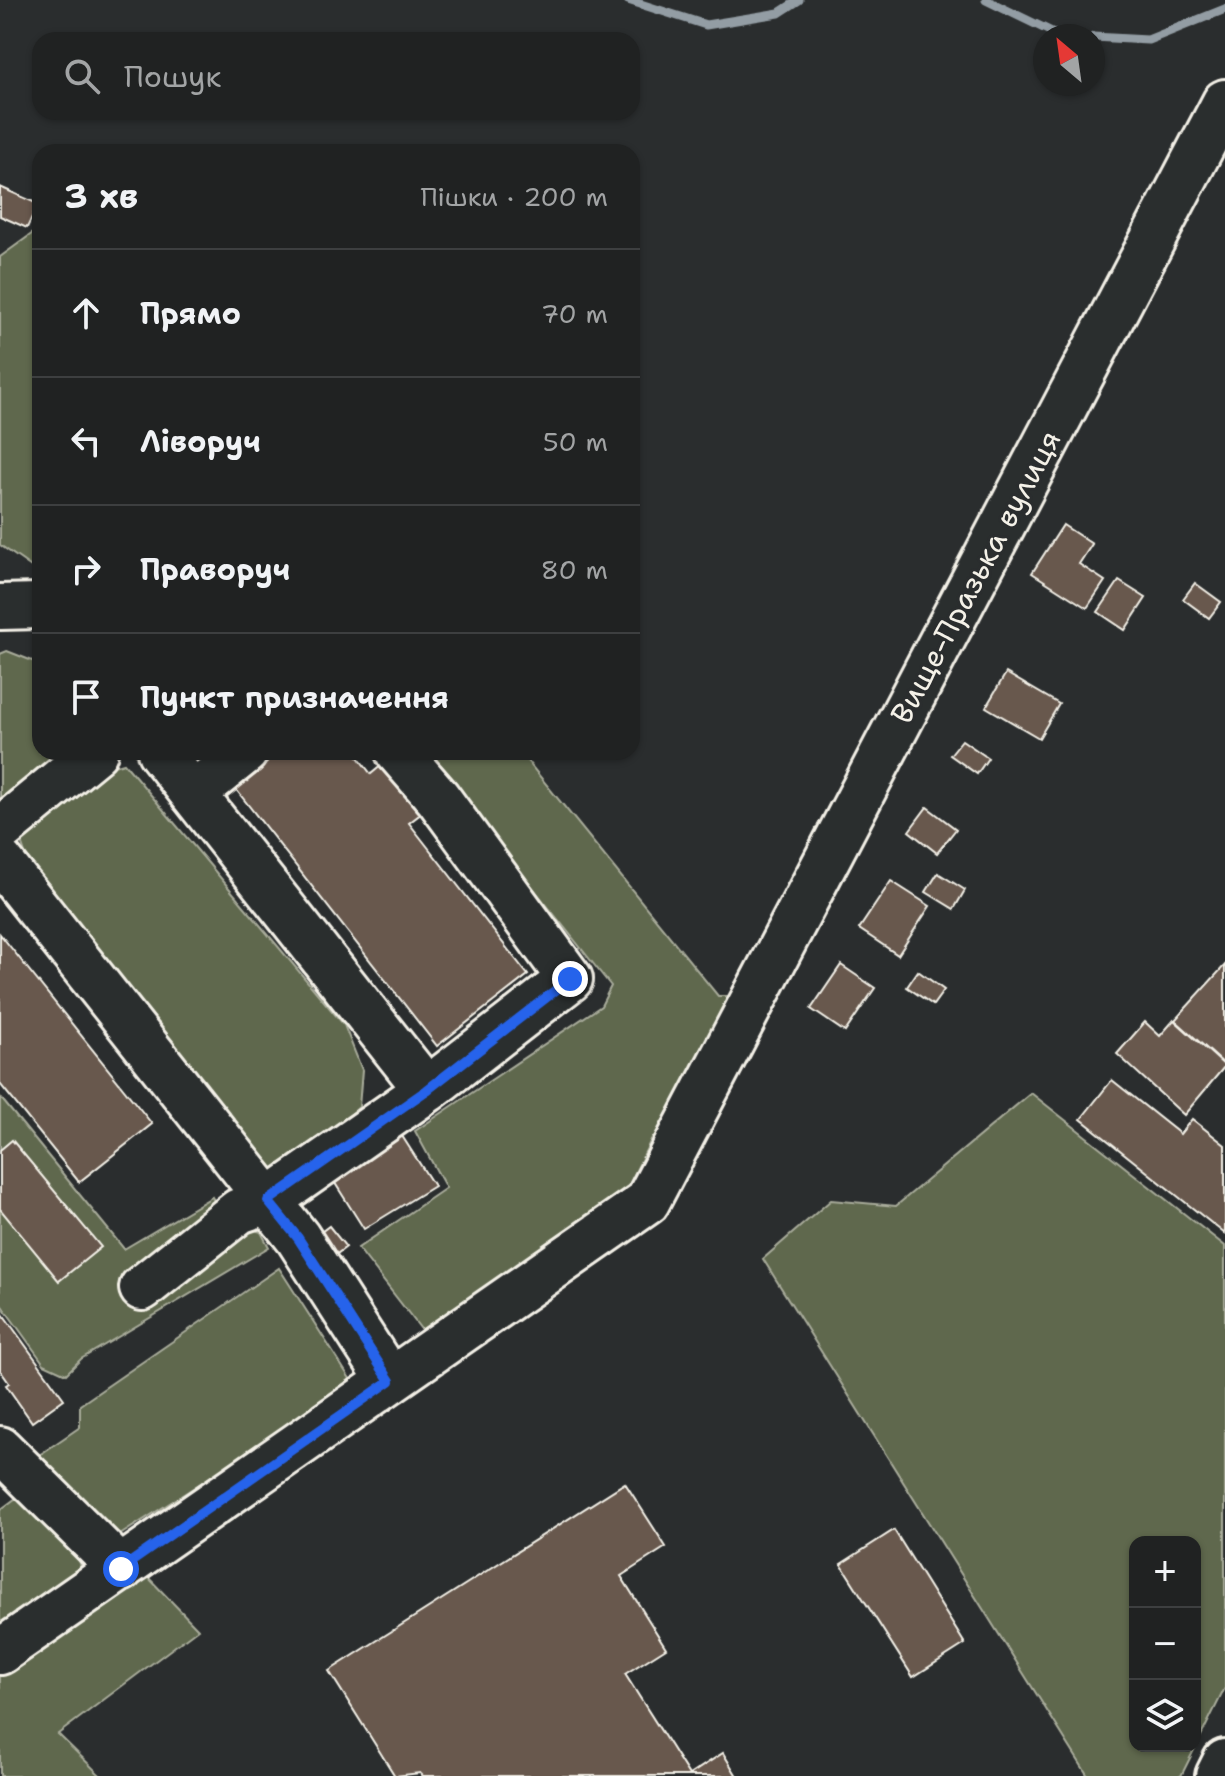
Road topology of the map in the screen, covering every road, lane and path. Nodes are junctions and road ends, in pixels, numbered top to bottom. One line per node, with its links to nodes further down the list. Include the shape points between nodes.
1 (1225, 102): 14 (street, Вище-Празька вулиця, via 647,1202)
2 (32, 606): 3 (street)
3 (0, 607)
4 (85, 760): 9 (street)
5 (166, 760): 8 (street)
6 (235, 760): 8 (street)
7 (405, 760): 11 (street, via 570,979)
8 (193, 794): 11 (street)
9 (0, 830)
10 (0, 861): 12 (street)
11 (427, 1090): 12 (street)
12 (268, 1201): 13 (street, via 239,1211); 14 (street, via 298,1238)
13 (142, 1288)
14 (390, 1381): 16 (street, Вище-Празька вулиця)
15 (0, 1449): 16 (street)
16 (121, 1569): 17 (street, Вище-Празька вулиця)
17 (0, 1652)
18 (1225, 1762): 19 (street)
19 (1218, 1776)

